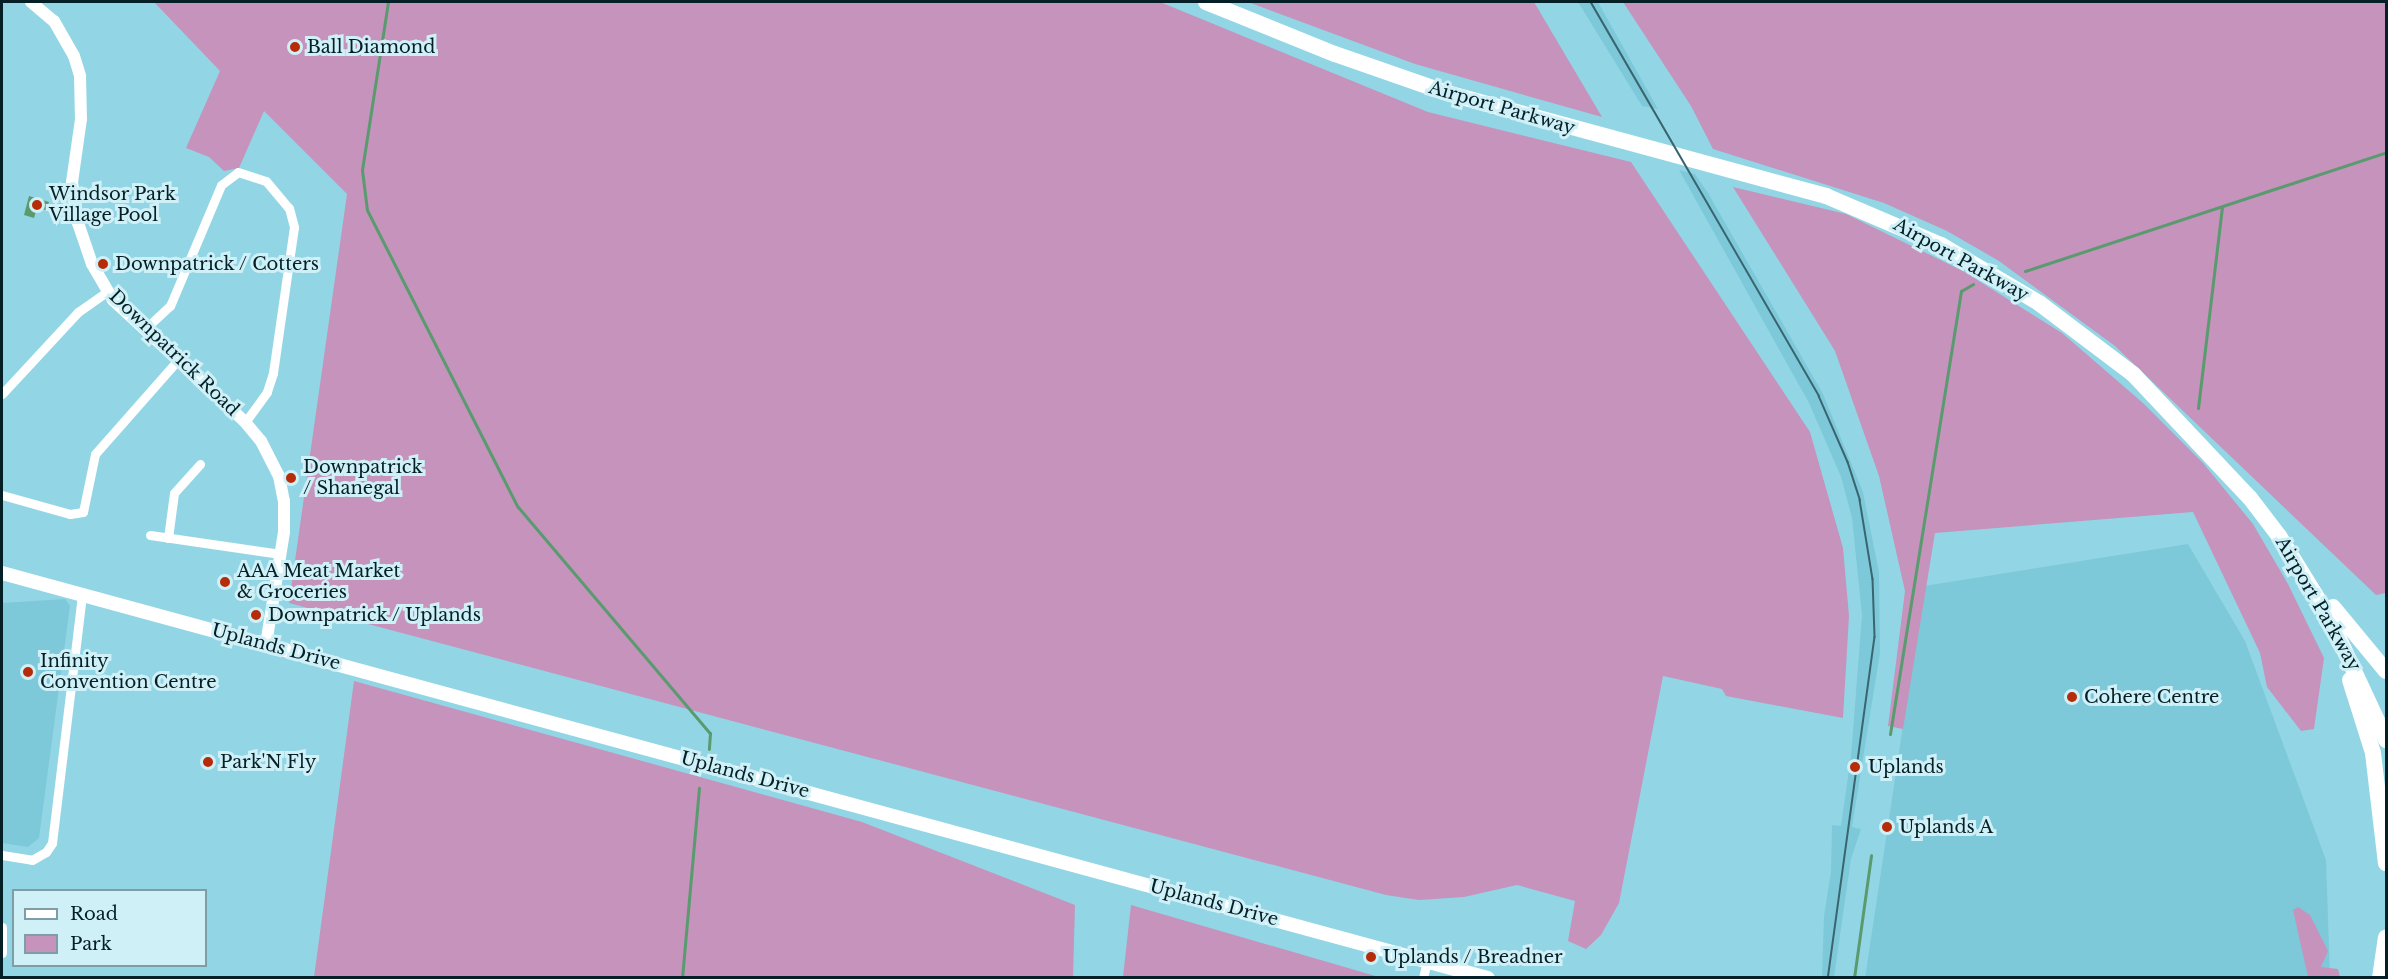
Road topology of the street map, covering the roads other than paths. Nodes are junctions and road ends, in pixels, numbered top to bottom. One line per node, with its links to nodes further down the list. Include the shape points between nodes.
1 (1206, 2): 11 (highway, Airport Parkway, via 1335,54 1447,93 1781,182 1911,230 2039,303 2111,355 2191,431)
2 (40, 4): 3 (street, Downpatrick Road, via 65,39 80,76 81,119 72,182 84,241)
3 (107, 292): 4 (street, Downpatrick Road); 6 (street, via 78,312)
4 (145, 329): 5 (street, Downpatrick Road); 7 (street, via 170,306 221,185 238,172 266,181 289,208 294,227 273,374 267,392)
5 (177, 361): 7 (street, Downpatrick Road); 9 (street, via 95,454 83,512 70,514)
6 (2, 394)
7 (245, 422): 13 (street, Downpatrick Road, via 271,458 282,488)
8 (200, 464): 12 (street, via 174,493)
9 (2, 495)
10 (150, 535): 12 (street)
11 (2279, 536): 15 (highway, Airport Parkway); 18 (highway)
12 (168, 538): 13 (street)
13 (281, 554): 17 (street, Downpatrick Road)
14 (2, 573): 16 (main road, Uplands Drive)
15 (2314, 592): 19 (highway, Airport Parkway, via 2354,663); 21 (highway, via 2342,654 2367,729 2379,787)
16 (82, 596): 17 (main road, Uplands Drive); 20 (street, via 52,843 32,860)
17 (266, 644): 25 (main road, Uplands Drive)
18 (2386, 671)
19 (2386, 740)
20 (2, 855)
21 (2386, 863)
22 (2, 927): 24 (street)
23 (2386, 937): 28 (highway)
24 (2, 953)
25 (1427, 961): 26 (street); 27 (main road, Uplands Drive)
26 (1423, 978)
27 (1488, 978)
28 (2380, 978)

